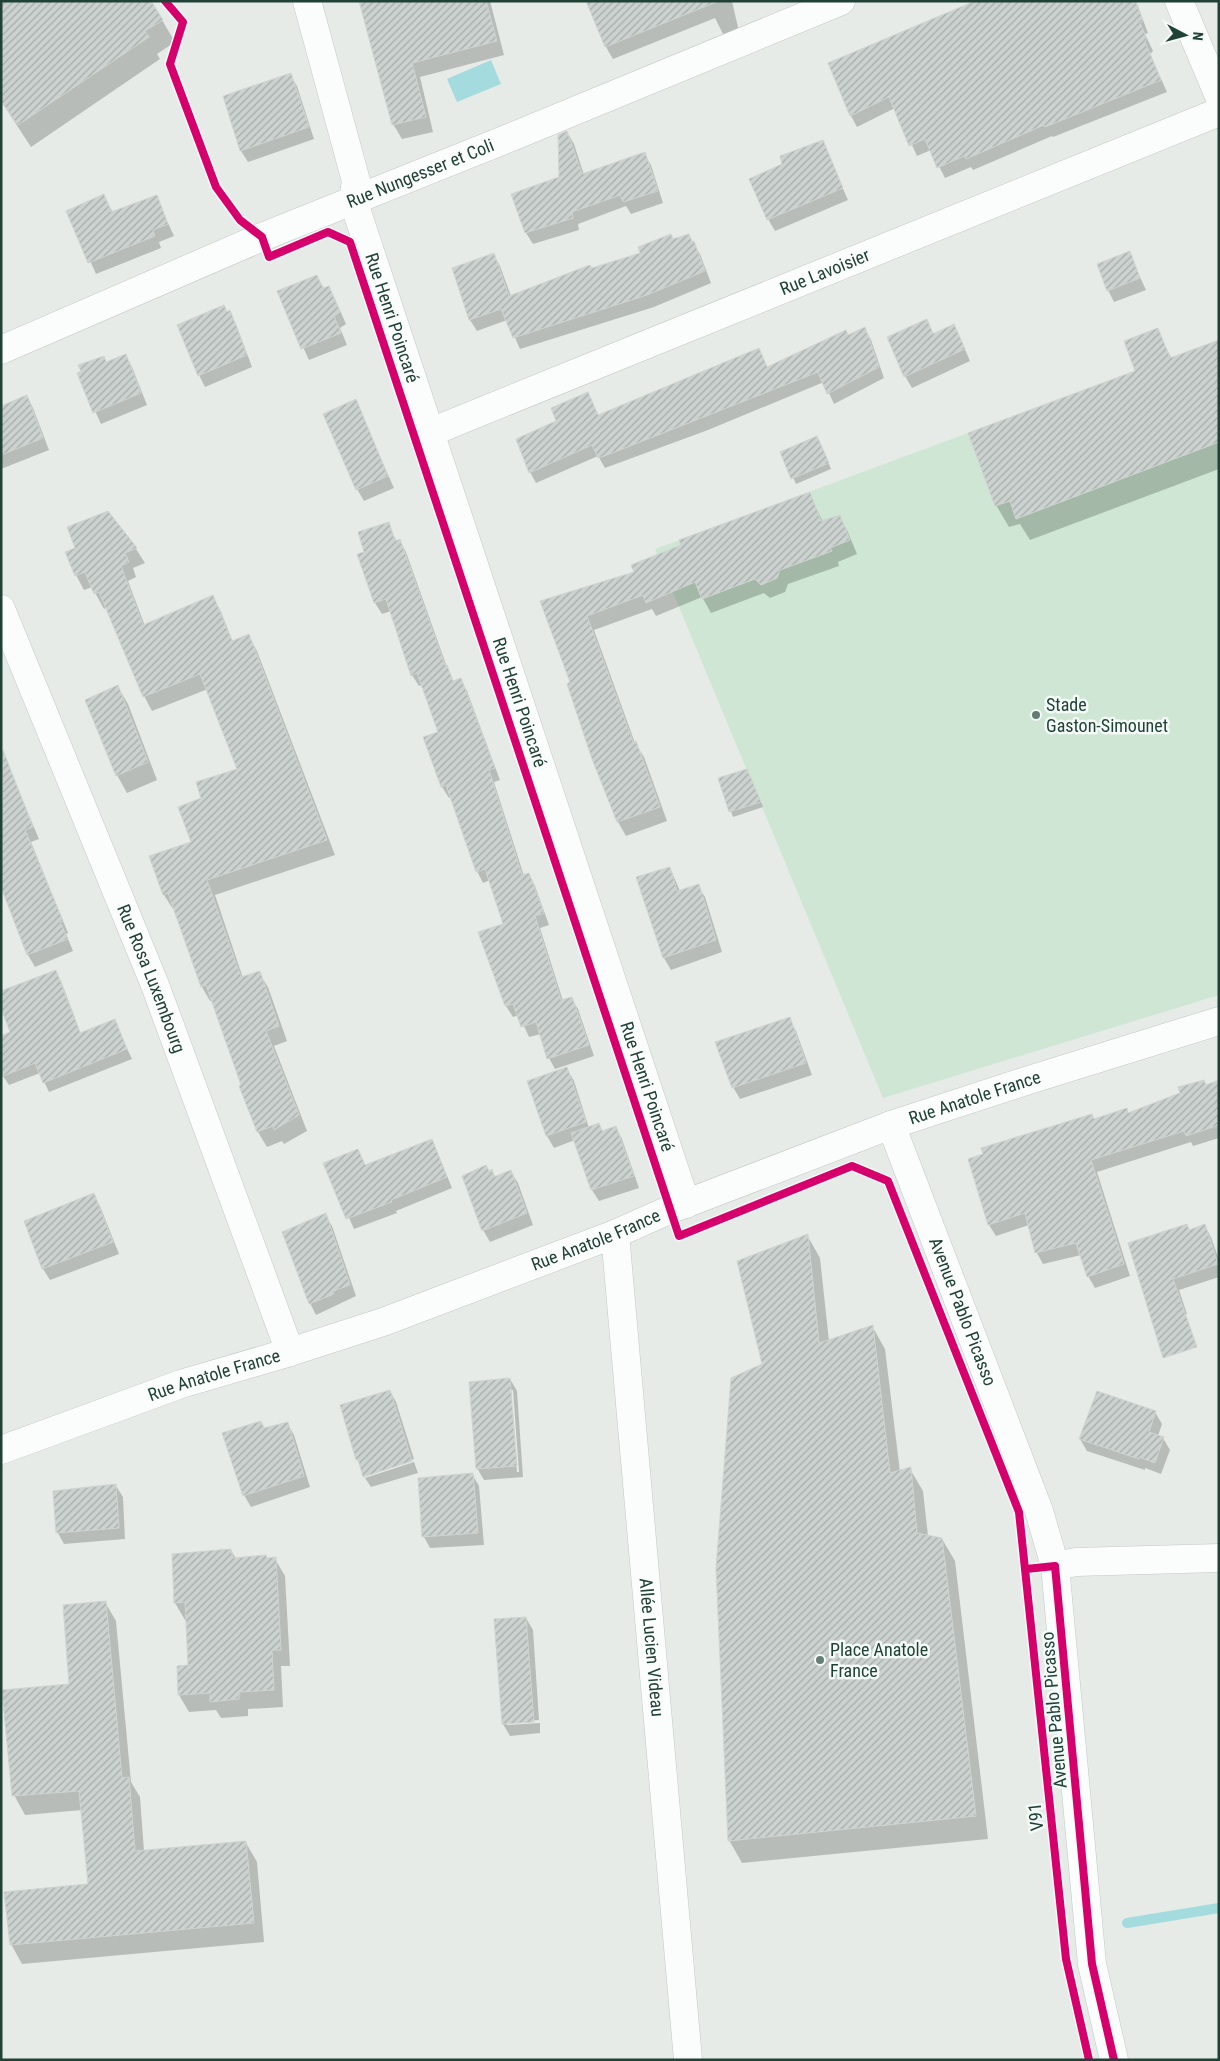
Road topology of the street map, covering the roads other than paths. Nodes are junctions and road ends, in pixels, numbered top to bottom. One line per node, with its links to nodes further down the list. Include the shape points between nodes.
1 (307, 1): 6 (street, via 356,181)
2 (841, 1): 6 (street, Rue Nungesser et Coli)
3 (1179, 1): 4 (street)
4 (1219, 96)
5 (1219, 112): 8 (street, Rue Lavoisier)
6 (353, 200): 7 (street, Rue Nungesser et Coli); 8 (street, Rue Henri Poincaré)
7 (1, 350)
8 (431, 432): 12 (street, Rue Henri Poincaré)
9 (1, 609): 14 (street, Rue Rosa Luxembourg, via 155,985)
10 (1219, 1021): 11 (street, Rue Anatole France)
11 (891, 1125): 12 (street, Rue Anatole France); 17 (street, Avenue Pablo Picasso, via 1039,1511)
12 (686, 1204): 13 (street, Rue Anatole France)
13 (615, 1234): 14 (street, Rue Anatole France, via 382,1322); 18 (street, Allée Lucien Videau)
14 (290, 1352): 15 (street, Rue Anatole France, via 182,1384)
15 (1, 1450)
16 (1219, 1558): 17 (street, via 1076,1562)
17 (1055, 1566): 19 (street, Avenue Pablo Picasso, via 1092,1964)
18 (688, 2060)
19 (1114, 2060)

